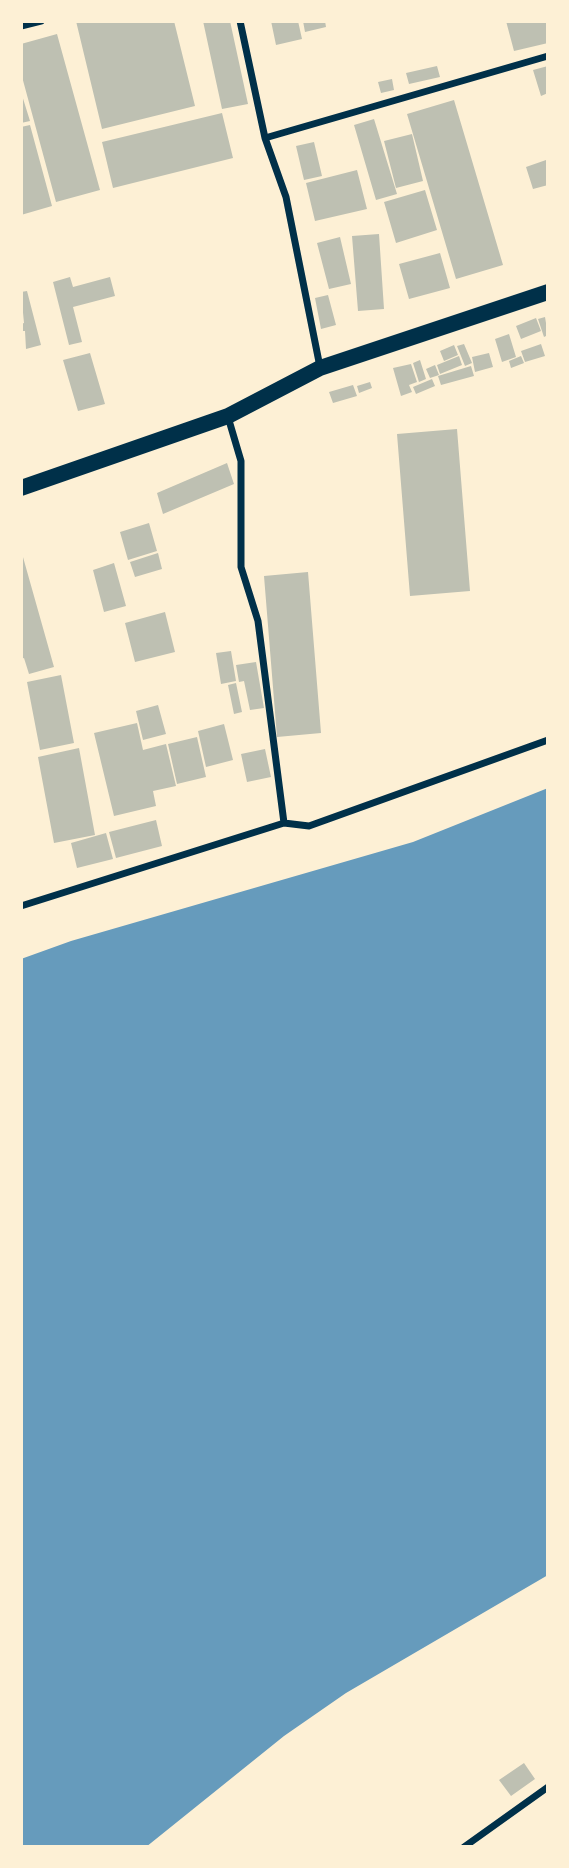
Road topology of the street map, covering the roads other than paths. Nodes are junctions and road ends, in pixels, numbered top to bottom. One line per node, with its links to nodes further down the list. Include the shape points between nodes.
1 (41, 21): 3 (street)
2 (240, 21): 5 (street)
3 (21, 26)
4 (548, 56): 5 (street)
5 (265, 138): 7 (street, via 286,197)
6 (548, 292): 7 (highway)
7 (320, 368): 8 (highway)
8 (228, 416): 9 (highway); 11 (street, via 241,461 241,567 258,621)
9 (21, 488)
10 (548, 740): 11 (street, via 309,826)
11 (284, 823): 12 (street)
12 (21, 906)
13 (548, 1787): 14 (street)
14 (464, 1847)

